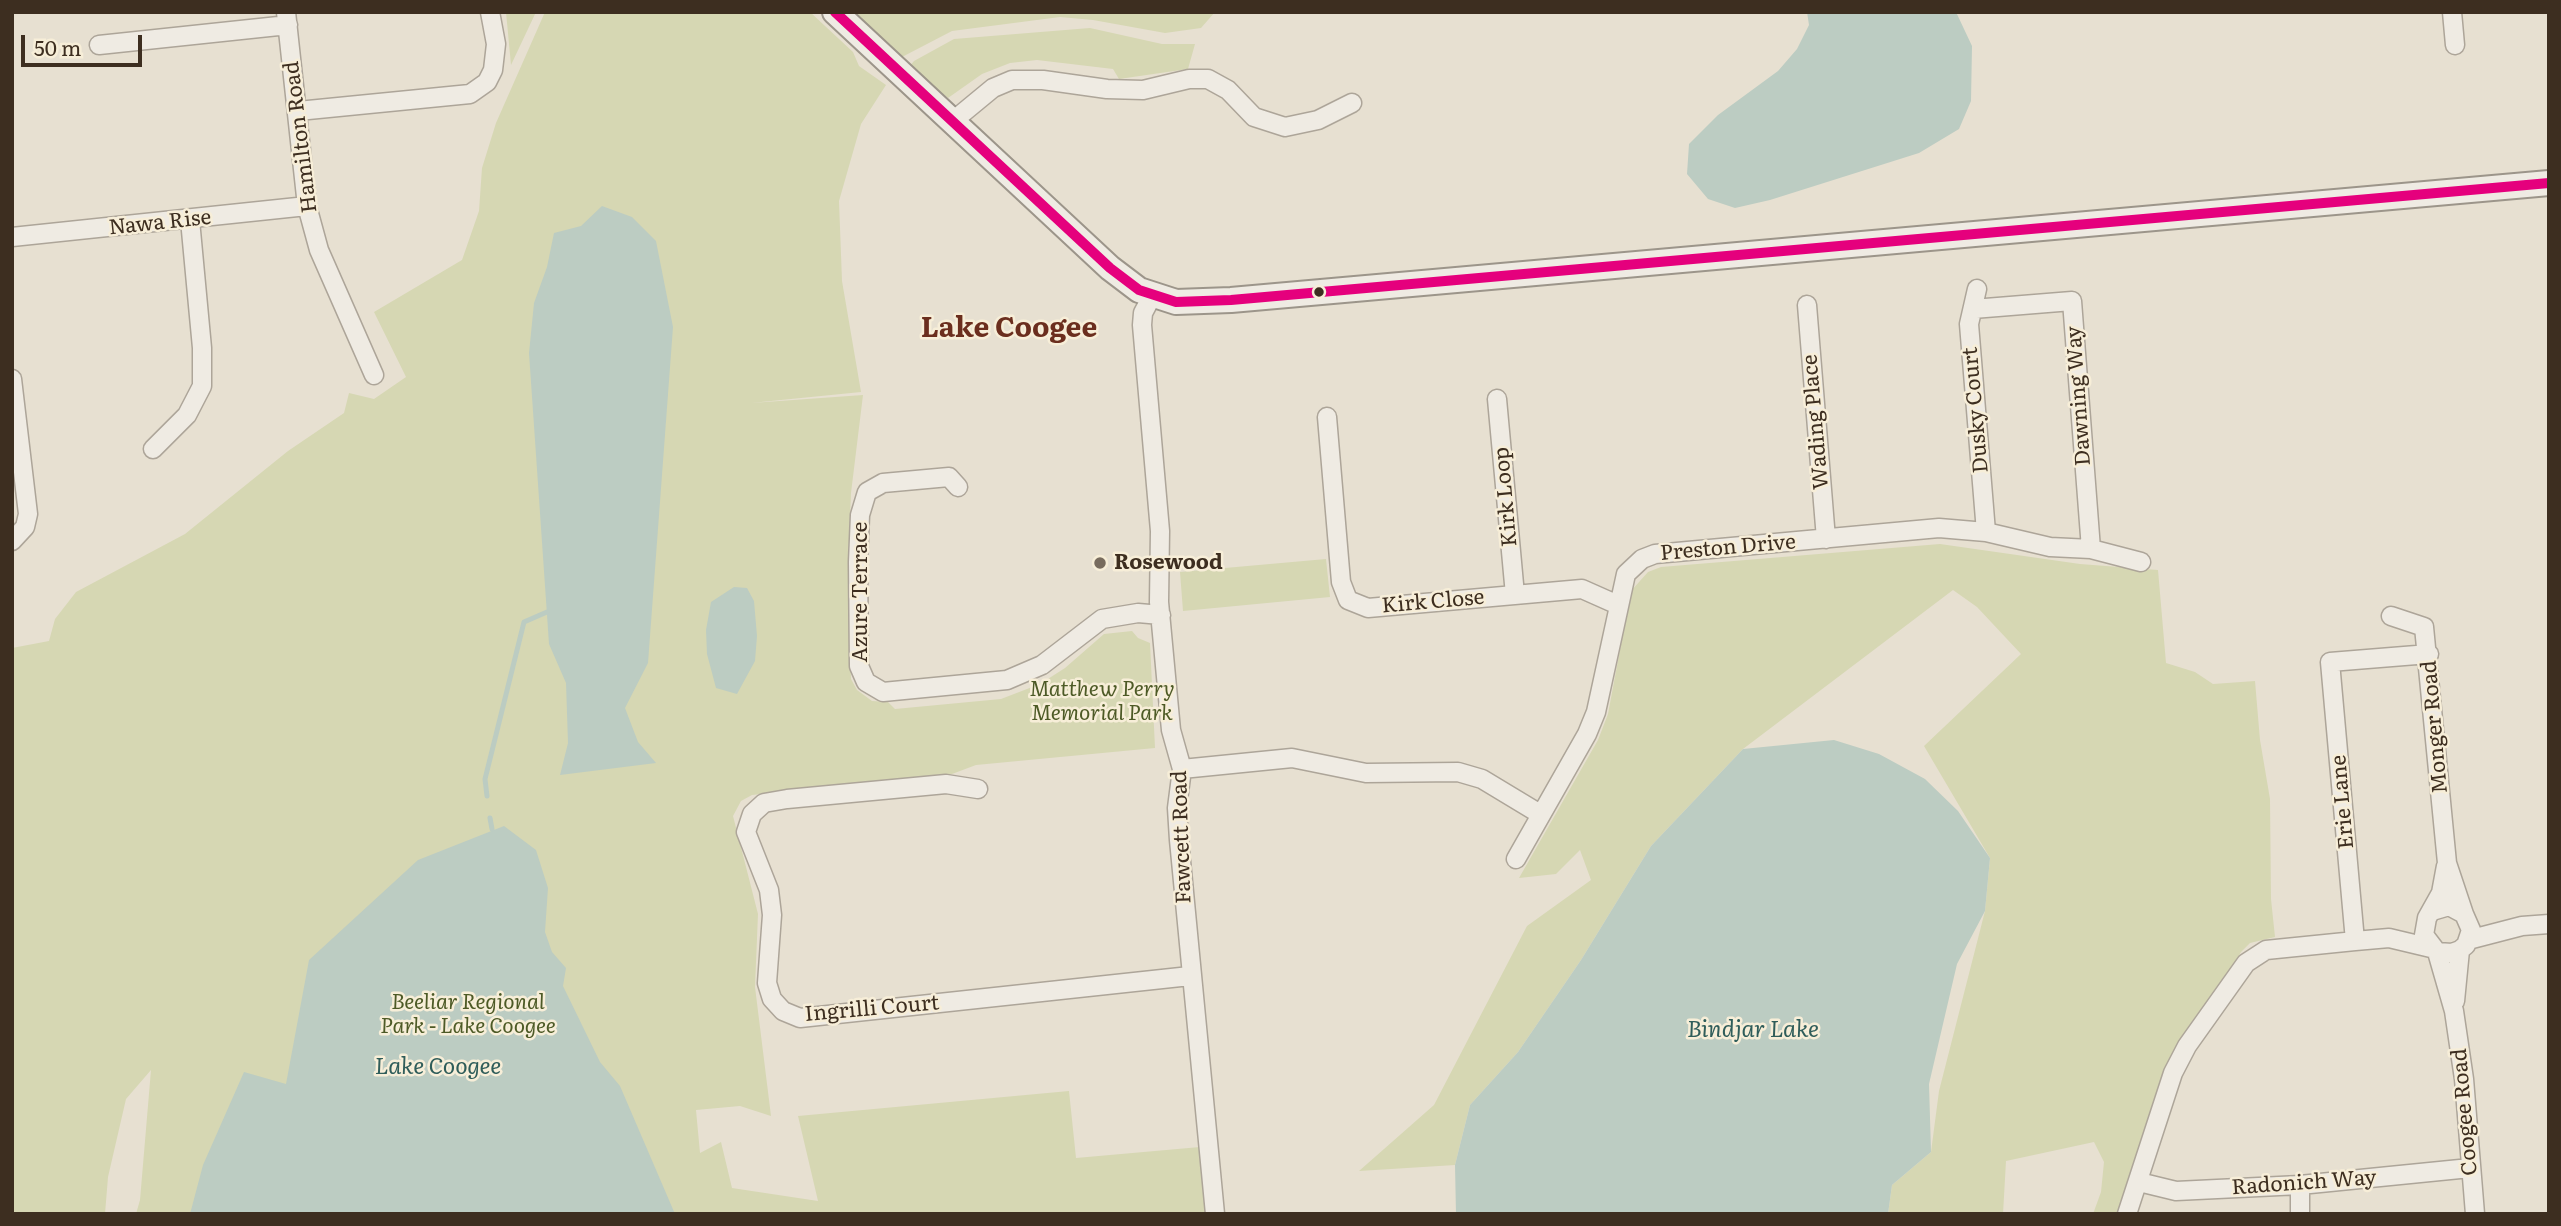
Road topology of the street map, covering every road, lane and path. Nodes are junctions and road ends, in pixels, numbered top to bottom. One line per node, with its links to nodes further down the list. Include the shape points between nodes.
1 (490, 12): 8 (street, via 496,44 493,70 487,82 470,94)
2 (835, 12): 9 (main road)
3 (2452, 12): 6 (street)
4 (287, 19): 5 (street); 8 (street, Hamilton Road)
5 (99, 45)
6 (2455, 45)
7 (1352, 103): 9 (street, via 1318,120 1285,127 1254,117 1228,90 1208,79 1143,90 1012,80 993,88)
8 (298, 111): 11 (street, Hamilton Road)
9 (953, 121): 15 (main road, via 1110,268)
10 (2549, 183): 15 (main road, via 1231,300 1176,302)
11 (307, 206): 12 (street, Nawa Rise); 18 (street, Hamilton Road, via 319,250)
12 (190, 220): 13 (street, Nawa Rise); 22 (street, via 202,386 187,415)
13 (12, 237)
14 (1977, 289): 17 (street, Dusky Court)
15 (1152, 296): 31 (street, Fawcett Road, via 1142,325 1160,531)
16 (1807, 305): 25 (street, Wading Place)
17 (1973, 309): 24 (street, Dusky Court, via 1969,324); 27 (street, Dawning Way, via 2072,301)
18 (374, 375)
19 (12, 379): 26 (street, via 28,514 25,527)
20 (1497, 399): 29 (street, Kirk Loop)
21 (1327, 417): 29 (street, Kirk Close, via 1341,582 1348,600 1368,608)
22 (153, 449)
23 (958, 487): 31 (street, Azure Terrace, via 949,477 883,483 867,492 860,515 858,562 859,666 866,682 883,692 1007,680 1042,665 1102,619 1138,613)
24 (1986, 533): 25 (street, Preston Drive, via 1939,528); 27 (street, Preston Drive, via 2050,547)
25 (1826, 539): 30 (street, Preston Drive, via 1655,554 1626,574)
26 (12, 541)
27 (2091, 549): 28 (street, Preston Drive)
28 (2141, 562)
29 (1515, 595): 30 (street, Kirk Close, via 1582,589)
30 (1618, 605): 36 (street, Preston Drive, via 1596,712)
31 (1161, 615): 34 (street, Fawcett Road, via 1171,730)
32 (2392, 616): 33 (street, Monger Road, via 2424,627)
33 (2429, 654): 38 (street, Monger Road); 44 (street, Erie Lane, via 2330,662)
34 (1182, 769): 36 (street, via 1292,758 1366,773 1458,772 1482,779); 47 (street, Fawcett Road, via 1177,808)
35 (978, 789): 47 (street, Ingrilli Court, via 946,784 787,799 764,803 752,814 746,832 769,890 772,915 767,983 772,999 783,1011 800,1018)
36 (1540, 814): 37 (street, Preston Drive)
37 (1516, 859)
38 (2447, 863): 39 (street, Monger Road, via 2441,893); 40 (street, Monger Road)
39 (2430, 915): 40 (street, via 2449,906); 43 (street); 46 (street, via 2424,935)
40 (2467, 918): 42 (street); 45 (street)
41 (2549, 924): 42 (street)
42 (2522, 926): 45 (street)
43 (2389, 938): 44 (street); 46 (street)
44 (2355, 941): 50 (street, via 2266,950 2246,963 2178,1064)
45 (2464, 945): 46 (street, via 2452,953); 48 (street, Coogee Road)
46 (2434, 950): 48 (street, Coogee Road)
47 (1190, 976): 52 (street, Fawcett Road)
48 (2454, 1011): 49 (street, Coogee Road)
49 (2470, 1168): 51 (street, Radonich Way); 55 (street, Coogee Road)
50 (2139, 1182): 51 (street, Radonich Way, via 2176,1191); 53 (street)
51 (2300, 1185): 54 (street)
52 (1215, 1214)
53 (2127, 1214)
54 (2300, 1214)
55 (2475, 1214)

